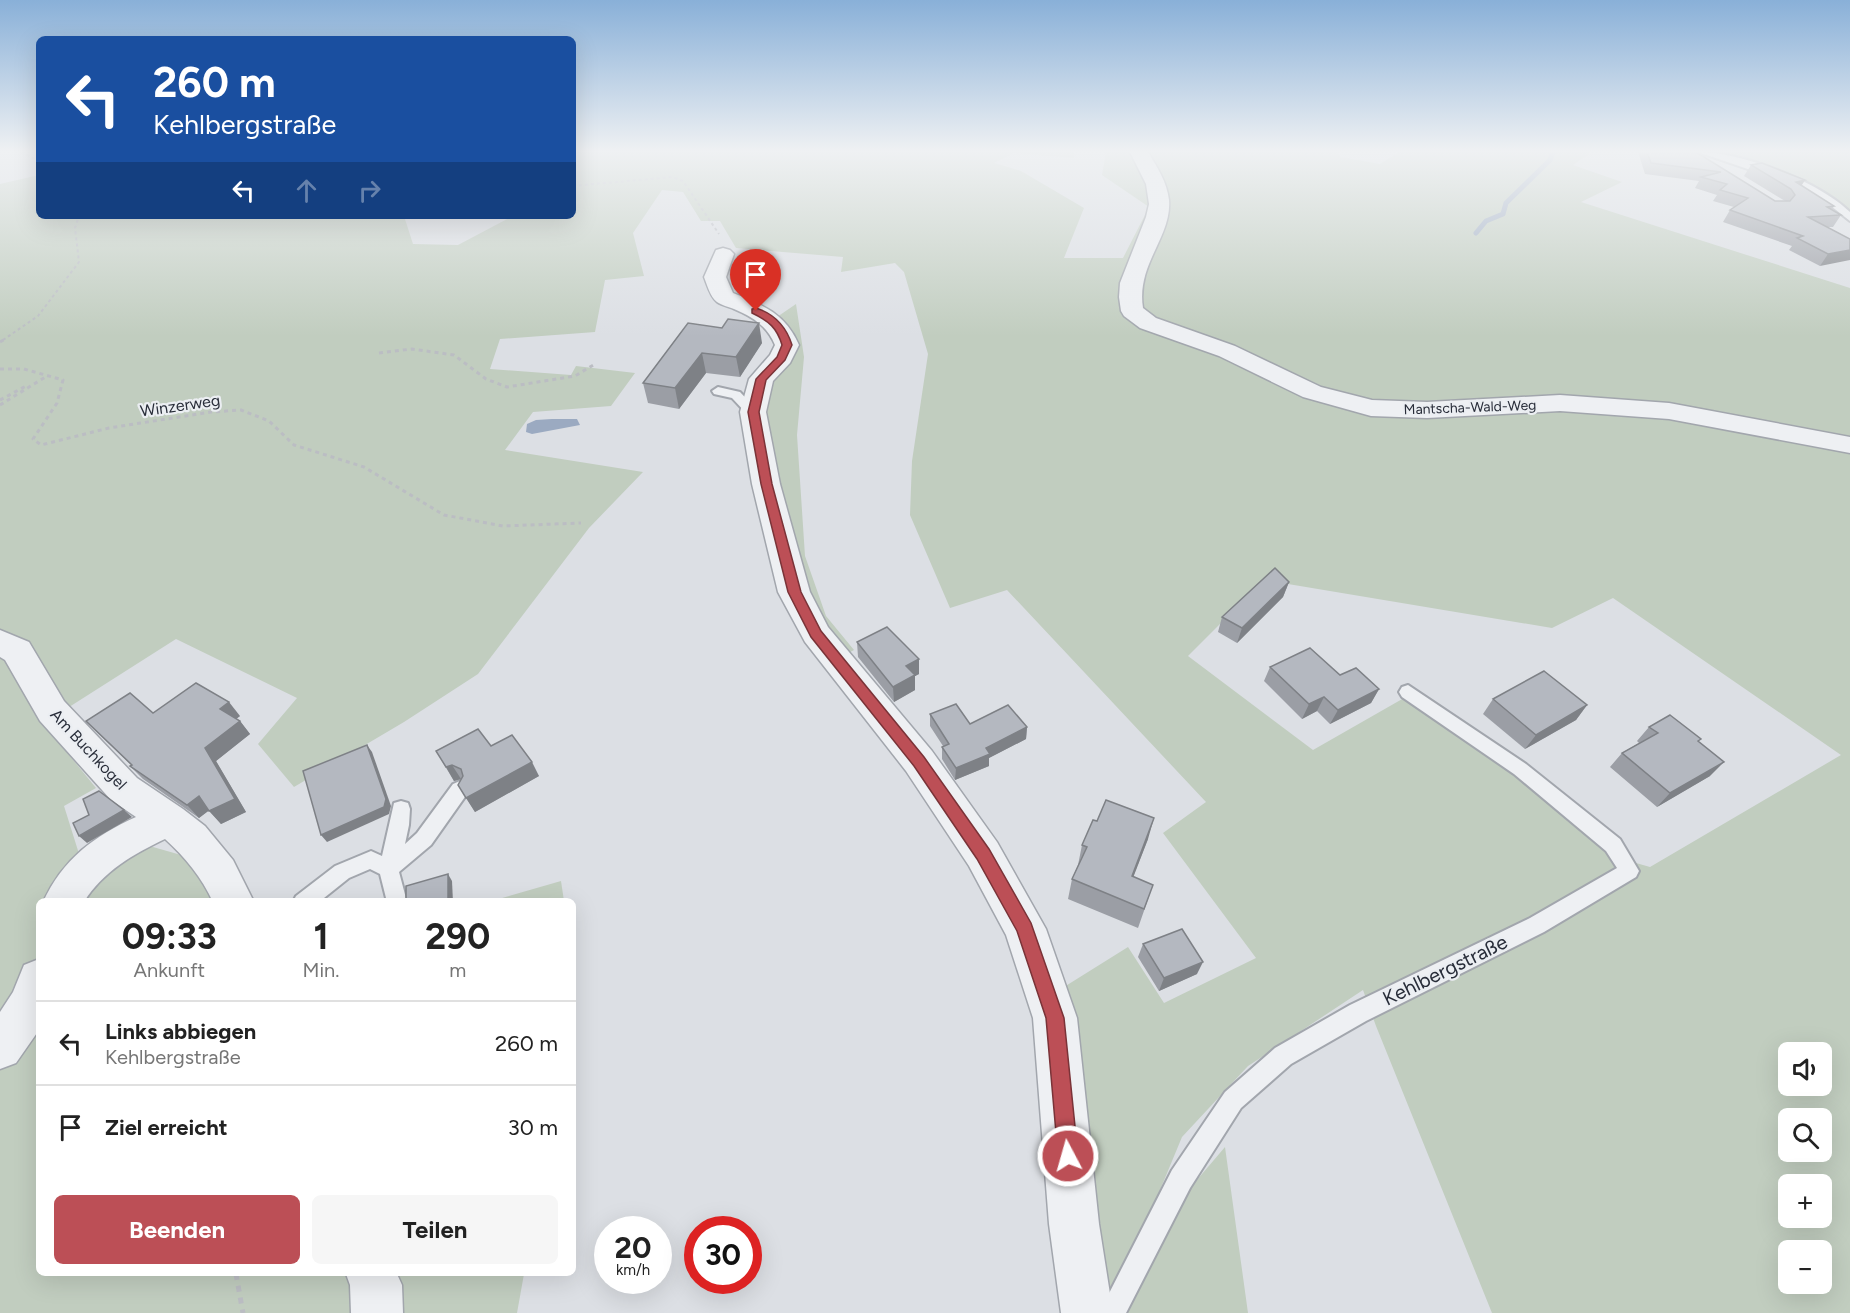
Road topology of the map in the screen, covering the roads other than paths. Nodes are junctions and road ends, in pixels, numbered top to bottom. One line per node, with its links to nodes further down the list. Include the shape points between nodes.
1 (1155, 213): 5 (street, Mantscha-Wald-Weg, via 1135,268 1132,311 1149,323 1227,351 1312,392 1393,410 1560,404 1668,411)
2 (723, 254): 4 (street, via 715,276 724,297 771,318 787,345 781,358 761,379)
3 (718, 392): 4 (lane, via 736,395)
4 (753, 412): 18 (street, via 766,484 794,592 816,634 919,761 983,854 1025,929 1055,1018 1074,1224)
5 (1850, 445)
6 (0, 642): 10 (street, Am Buchkogel, via 17,651 52,711 124,789)
7 (1408, 692): 19 (lane, Kehlbergstraße, via 1520,769 1613,845 1629,871 1537,925 1358,1013 1283,1056 1233,1100 1181,1179)
8 (460, 789): 11 (lane, via 424,839)
9 (401, 809): 11 (lane)
10 (170, 820): 12 (street, via 92,860); 13 (street, Am Buchkogel, via 219,872)
11 (388, 869): 14 (lane, via 371,860 342,872); 15 (lane)
12 (66, 898)
13 (232, 898)
14 (308, 898)
15 (396, 898)
16 (36, 993): 17 (street)
17 (0, 1047)
18 (1087, 1313)
19 (1112, 1313)

